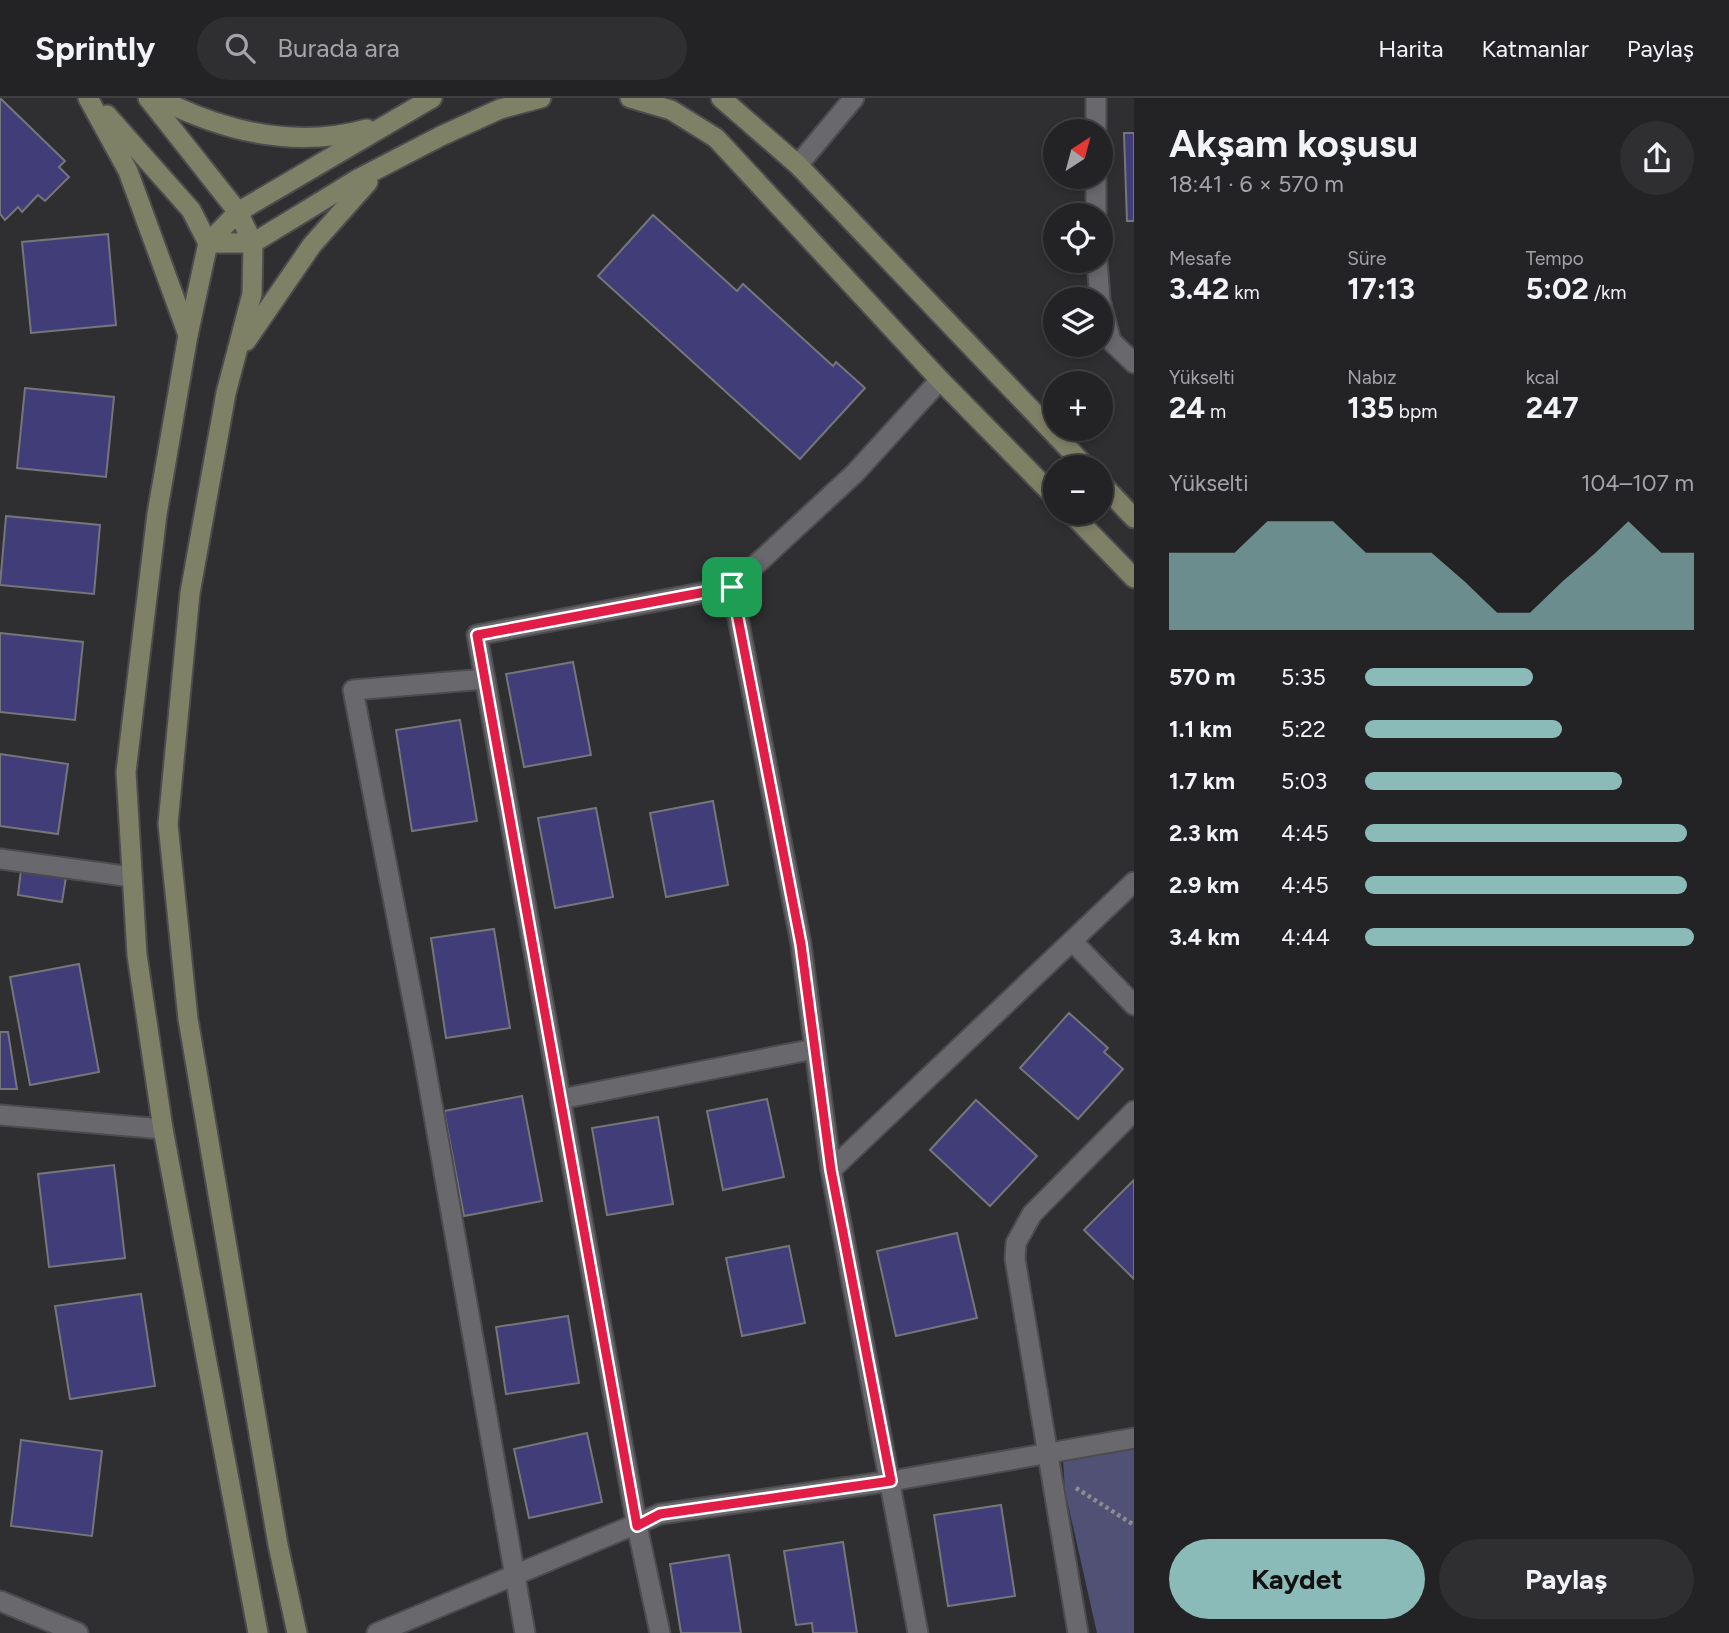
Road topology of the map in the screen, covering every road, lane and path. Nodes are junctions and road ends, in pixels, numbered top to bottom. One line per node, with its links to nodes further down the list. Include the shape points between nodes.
1 (90, 98): 15 (main road, via 191,210); 17 (main road, via 128,171)
2 (149, 98): 14 (main road)
3 (158, 98): 11 (main road, via 210,123 261,136 340,137)
4 (432, 98): 11 (main road)
5 (541, 98): 13 (main road, via 500,108)
6 (631, 98): 21 (main road, via 671,110 716,138)
7 (721, 98): 12 (main road)
8 (854, 98): 12 (street)
9 (1096, 98): 10 (street)
10 (1096, 119)
11 (392, 122): 14 (main road)
12 (798, 164): 22 (main road)
13 (385, 165): 16 (main road); 19 (main road, via 312,245)
14 (238, 212): 15 (main road); 16 (main road)
15 (208, 243): 16 (main road); 17 (main road)
16 (253, 243): 19 (main road, via 252,294)
17 (188, 335): 31 (main road, via 157,514 126,772)
18 (1113, 343): 20 (street)
19 (234, 360): 50 (main road, via 190,593 168,824 188,1019)
20 (1134, 363)
21 (940, 380): 23 (main road); 28 (street, via 855,473)
22 (1075, 455)
23 (1043, 485)
24 (1113, 496): 25 (main road)
25 (1134, 518)
26 (1082, 525): 27 (main road)
27 (1134, 578)
28 (732, 587): 29 (street, via 477,635); 35 (street, via 801,944)
29 (485, 679): 36 (street); 46 (street, via 353,690 423,1053)
30 (0, 859): 31 (street)
31 (132, 877): 39 (main road, via 137,955)
32 (1134, 882): 33 (street)
33 (1073, 942): 34 (street); 40 (street)
34 (1134, 1005)
35 (814, 1049): 36 (street); 40 (street)
36 (561, 1099): 45 (street)
37 (1134, 1111): 42 (street, via 1032,1214 1016,1243)
38 (0, 1115): 39 (street)
39 (163, 1129): 49 (main road)
40 (831, 1170): 43 (street)
41 (1134, 1438): 42 (street)
42 (1048, 1462): 43 (street); 44 (path); 55 (street)
43 (891, 1481): 45 (street, via 660,1514); 54 (street)
44 (1134, 1525)
45 (637, 1526): 46 (street); 53 (street)
46 (515, 1577): 51 (street); 52 (street)
47 (0, 1601): 48 (street)
48 (78, 1633)
49 (258, 1633)
50 (297, 1633)
51 (377, 1633)
52 (525, 1633)
53 (660, 1633)
54 (918, 1633)
55 (1078, 1633)

